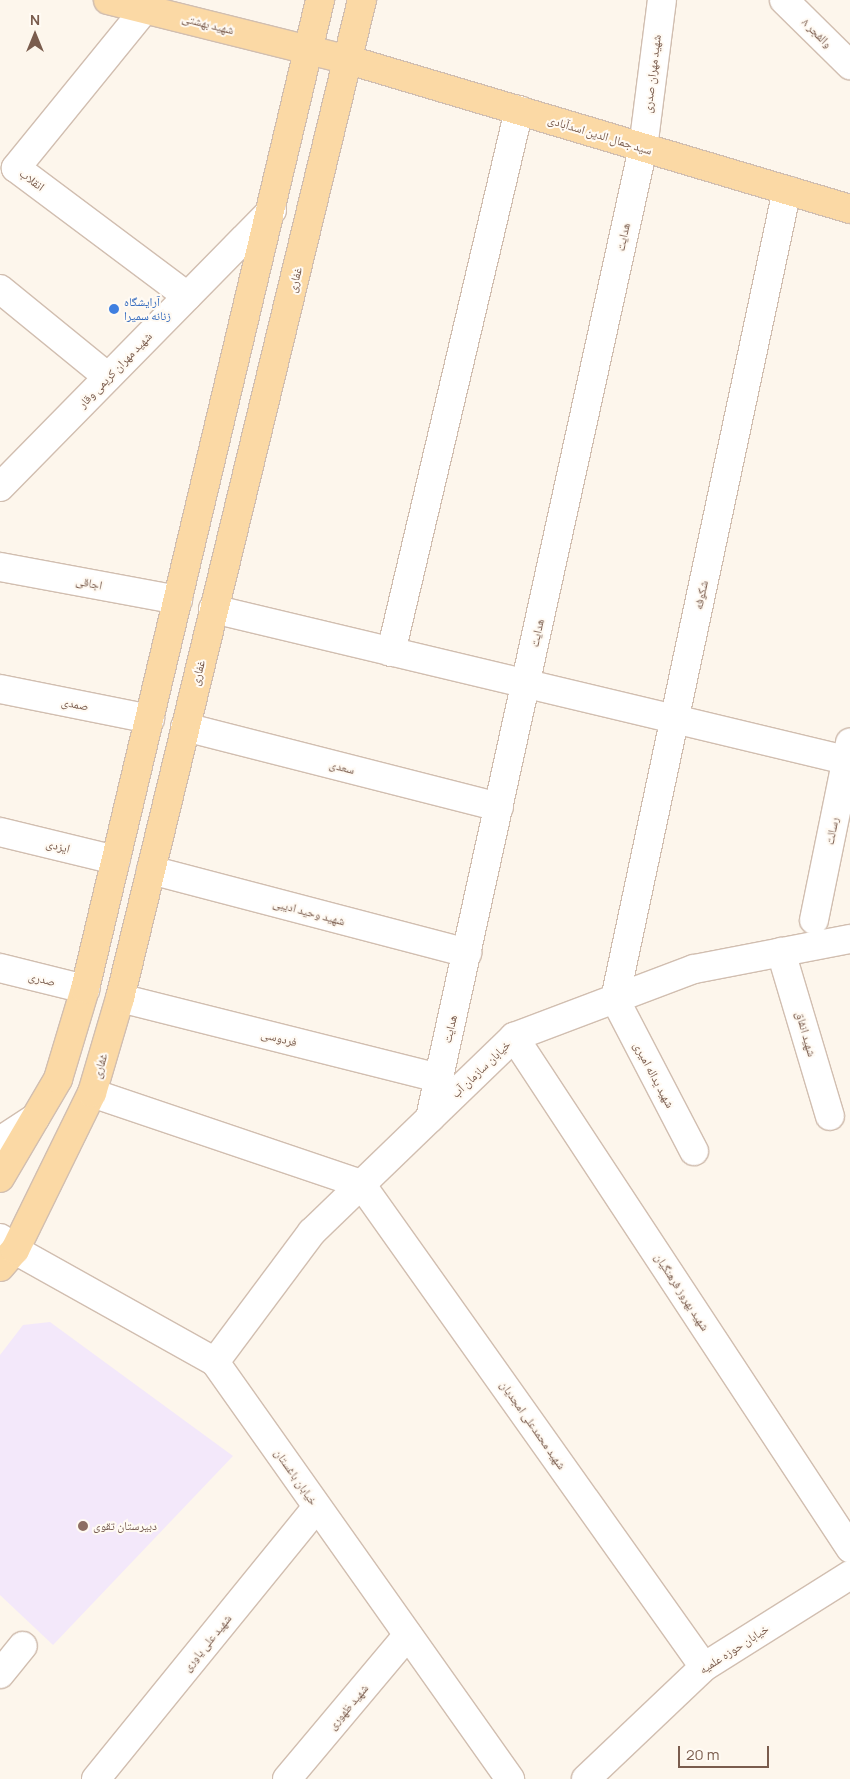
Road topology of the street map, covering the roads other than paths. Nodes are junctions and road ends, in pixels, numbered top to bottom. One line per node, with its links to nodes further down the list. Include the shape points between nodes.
1 (108, 0): 6 (main road, شهید بهشتی)
2 (320, 0): 7 (main road)
3 (362, 0): 8 (main road, غفاری)
4 (662, 0): 11 (street, شهید مهران صدری)
5 (784, 0): 9 (street, والفجر ۸)
6 (145, 9): 7 (main road, شهید بهشتی); 16 (street, انقلاب, via 16,168)
7 (308, 49): 8 (main road, شهید بهشتی); 14 (main road)
8 (349, 60): 10 (main road, سید جمال الدین اسدآبادی); 21 (main road, غفاری)
9 (850, 65)
10 (519, 110): 11 (main road, سید جمال الدین اسدآبادی); 22 (street)
11 (643, 148): 12 (main road, سید جمال الدین اسدآبادی); 23 (street, هدایت)
12 (787, 190): 13 (main road, سید جمال الدین اسدآبادی); 26 (street, شکوفه)
13 (850, 209)
14 (272, 210): 16 (street, شهید مهران کریمی وقار); 20 (main road)
15 (0, 289): 17 (street)
16 (187, 296): 17 (street, شهید مهران کریمی وقار)
17 (108, 377): 18 (street, شهید مهران کریمی وقار)
18 (0, 487)
19 (0, 567): 20 (street, اجاقی)
20 (178, 600): 25 (main road)
21 (213, 609): 22 (street); 27 (main road, غفاری)
22 (391, 652): 23 (street)
23 (526, 684): 26 (street); 29 (street, هدایت)
24 (0, 689): 25 (street, صمدی)
25 (150, 719): 31 (main road)
26 (675, 719): 28 (street); 40 (street, شکوفه)
27 (185, 727): 29 (street, سعدی); 32 (main road, غفاری)
28 (849, 754): 33 (street, رسالت)
29 (499, 807): 36 (street, هدایت)
30 (0, 832): 31 (street, ایزدی)
31 (116, 860): 38 (main road)
32 (151, 870): 36 (street, شهید وحید ادیبی); 39 (main road, غفاری)
33 (814, 920)
34 (850, 939): 35 (street, خیابان سازمان آب)
35 (781, 952): 40 (street, خیابان سازمان آب, via 694,969); 44 (street, شهید انفاق)
36 (467, 954): 42 (street, هدایت)
37 (0, 968): 38 (street, صدری)
38 (84, 989): 45 (main road, via 58,1080)
39 (120, 998): 42 (street, فردوسی); 43 (main road, غفاری)
40 (615, 999): 41 (street, خیابان سازمان آب); 48 (street, شهید یداله امیری)
41 (514, 1037): 46 (street, خیابان سازمان آب); 54 (street, شهید بهروز فرهنگیان)
42 (439, 1078): 46 (street, هدایت)
43 (92, 1093): 50 (street); 51 (main road, غفاری)
44 (830, 1116)
45 (35, 1118): 47 (street); 49 (main road)
46 (430, 1118): 50 (street, خیابان سازمان آب)
47 (0, 1141)
48 (694, 1150)
49 (0, 1178)
50 (361, 1184): 52 (street, خیابان سازمان آب, via 312,1232); 58 (street, شهید محمدعلی امجدیان)
51 (5, 1252): 52 (street, خیابان باغستان)
52 (215, 1362): 53 (street, خیابان باغستان)
53 (317, 1507): 56 (street, خیابان باغستان); 60 (street, شهید علی یاوری)
54 (850, 1548)
55 (850, 1575): 58 (street, خیابان حوزه علمیه)
56 (408, 1635): 61 (street, شهید ظهوری); 62 (street, خیابان باغستان)
57 (23, 1646): 59 (street)
58 (704, 1667): 63 (street, خیابان حوزه علمیه)
59 (0, 1674)
60 (96, 1779)
61 (287, 1779)
62 (510, 1779)
63 (586, 1779)

